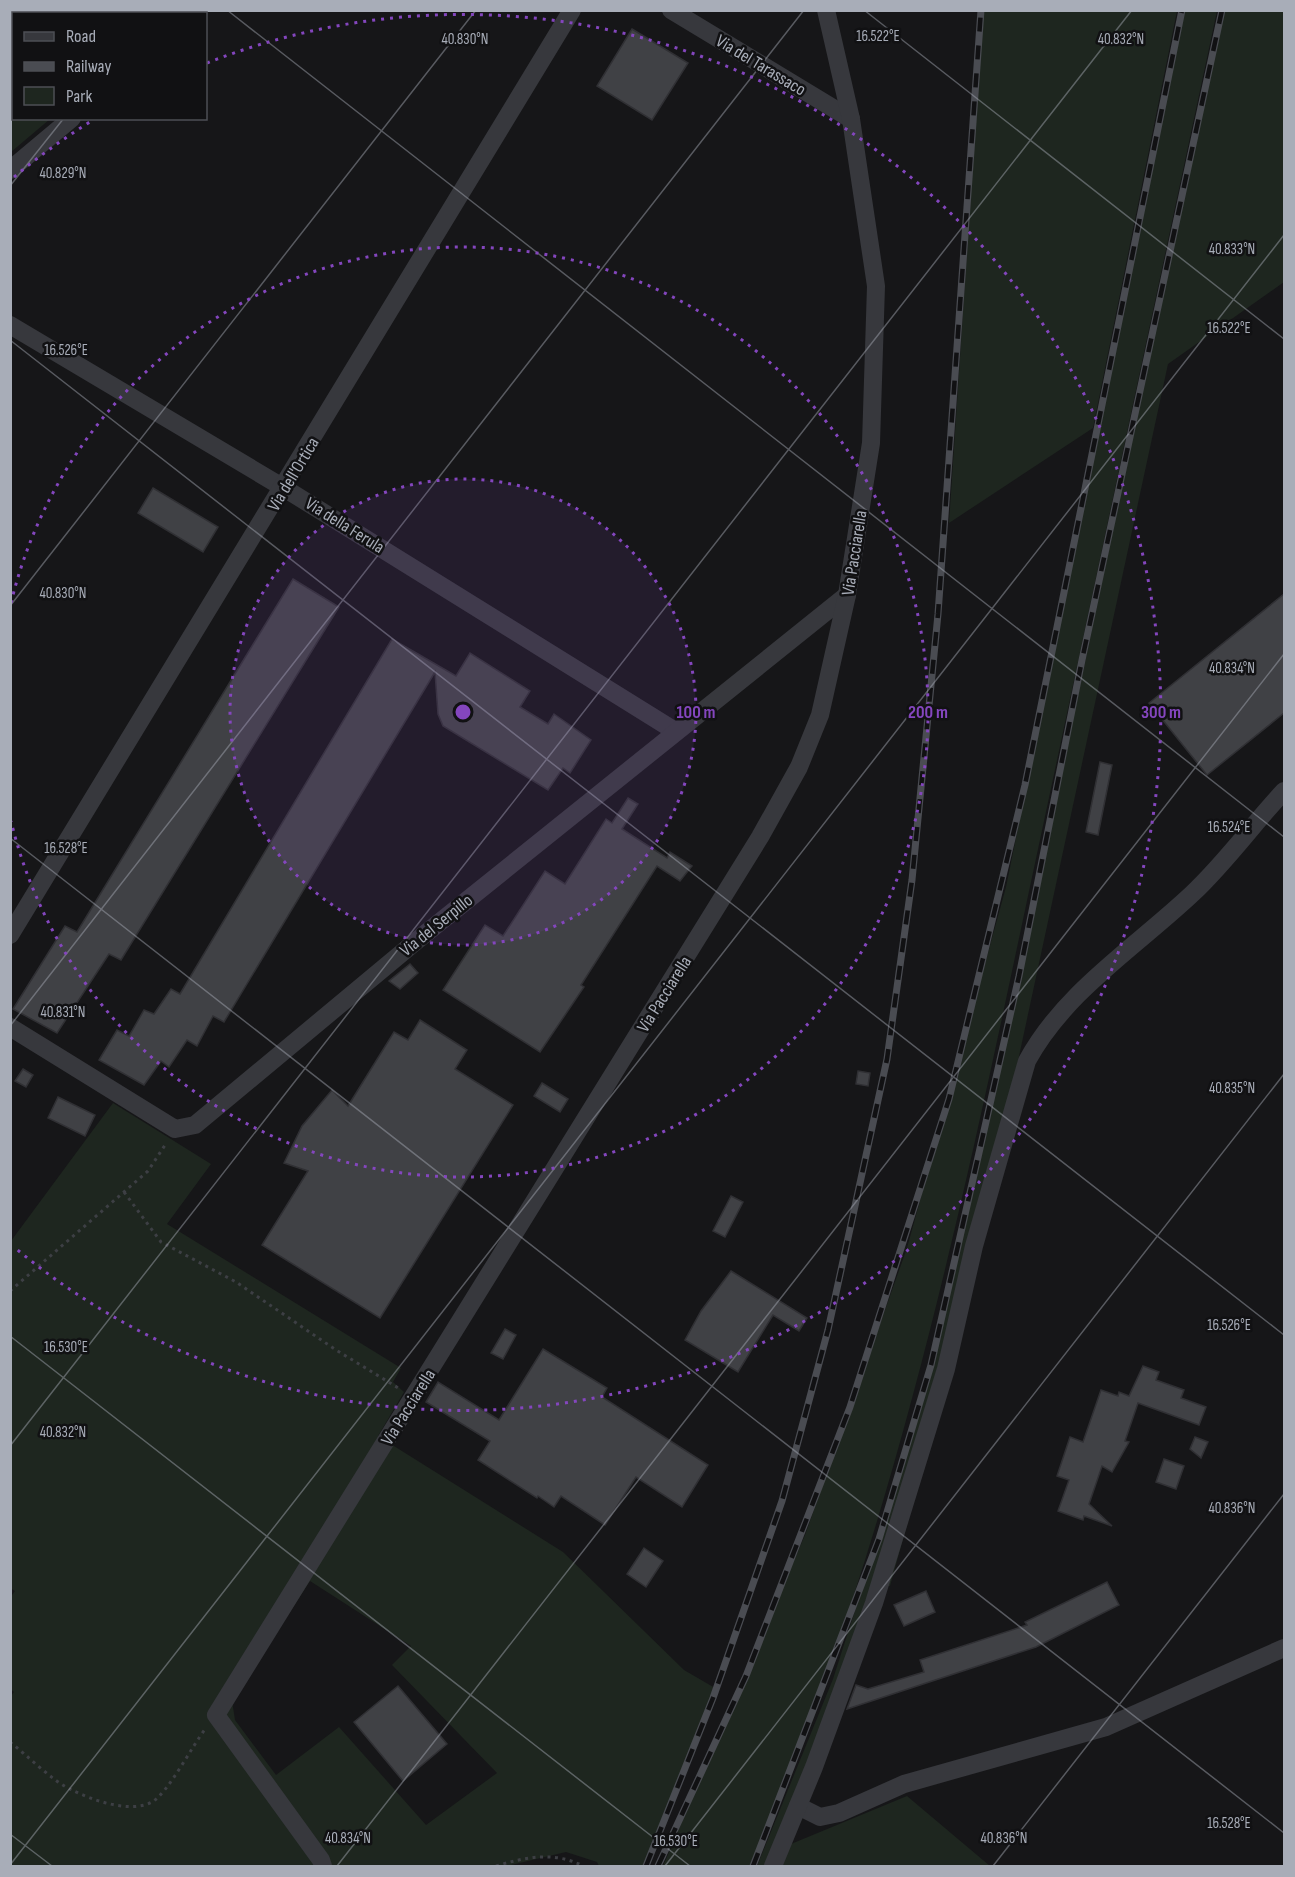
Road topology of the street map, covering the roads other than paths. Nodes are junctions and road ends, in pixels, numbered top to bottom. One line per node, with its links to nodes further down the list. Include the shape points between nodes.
1 (572, 10): 8 (street, Via dell'Ortica)
2 (671, 10): 4 (street, Via del Tarassaco)
3 (826, 10): 4 (street, Via Pacciarella)
4 (851, 119): 9 (street, Via Pacciarella, via 876,286 871,443)
5 (70, 120): 6 (street)
6 (10, 171)
7 (10, 325): 8 (street, Via della Ferula)
8 (284, 488): 10 (street, Via della Ferula); 12 (street, Via dell'Ortica)
9 (847, 595): 10 (street, Via del Serpillo); 16 (street, Via Pacciarella, via 820,715 799,767 760,837 216,1715)
10 (675, 731): 13 (street, Via del Serpillo, via 195,1125 175,1129)
11 (1284, 791): 15 (street, via 1194,891 1062,1008 1027,1061 974,1246 946,1369 874,1603)
12 (10, 935)
13 (10, 1027)
14 (1284, 1648): 15 (street, via 1106,1727 904,1784 839,1813 820,1816)
15 (798, 1806): 17 (street)
16 (323, 1866)
17 (773, 1866)

